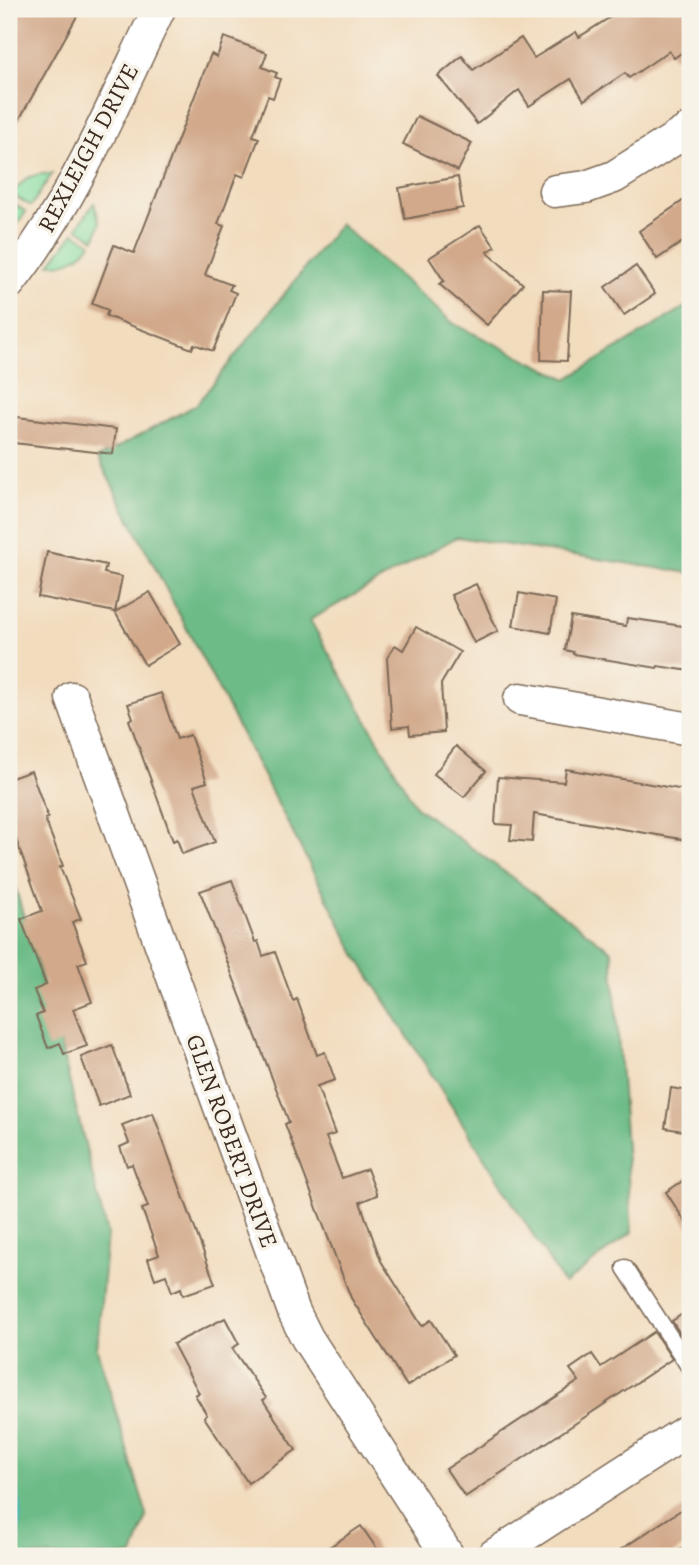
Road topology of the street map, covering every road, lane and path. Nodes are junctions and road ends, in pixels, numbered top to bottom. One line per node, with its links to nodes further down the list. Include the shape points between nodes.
1 (159, 9): 4 (street, REXLEIGH DRIVE, via 82,169)
2 (690, 129): 3 (street, via 614,177)
3 (555, 191)
4 (9, 283)
5 (72, 698): 11 (street, GLEN ROBERT DRIVE, via 294,1312)
6 (520, 699): 7 (street)
7 (690, 729)
8 (625, 1268): 9 (lane)
9 (690, 1368)
10 (690, 1429): 12 (street)
11 (448, 1556)
12 (493, 1556)

